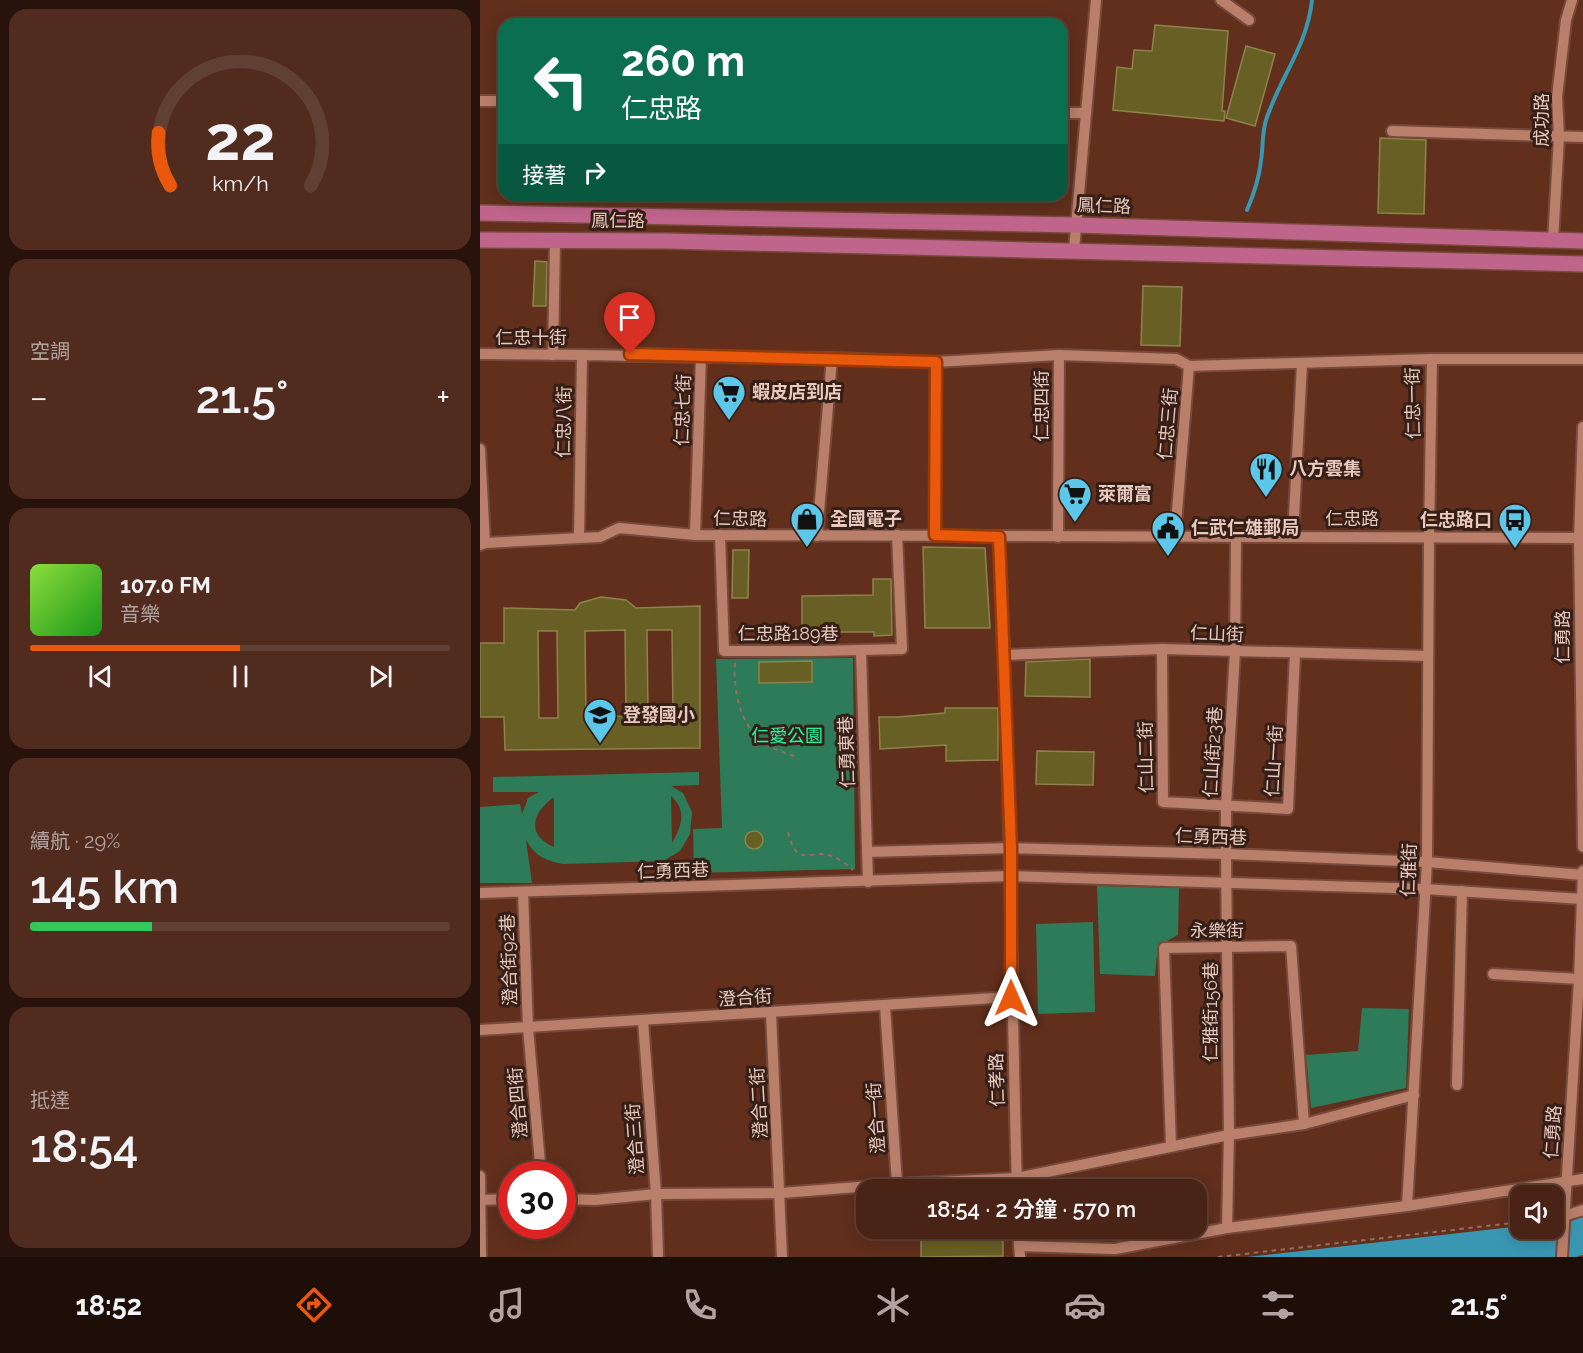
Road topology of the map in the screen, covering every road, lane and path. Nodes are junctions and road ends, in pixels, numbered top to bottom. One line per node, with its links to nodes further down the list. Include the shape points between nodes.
1 (1096, 0): 8 (street)
2 (1221, 0): 4 (street)
3 (1572, 0): 10 (street, 成功路, via 1557,97)
4 (1249, 20)
5 (480, 101): 6 (street)
6 (498, 101)
7 (1068, 113): 8 (street)
8 (1085, 113): 13 (street)
9 (1392, 131): 10 (street)
10 (1560, 136): 11 (street); 16 (street, 成功路)
11 (1583, 137)
12 (480, 213): 13 (main road, 鳳仁路)
13 (1075, 225): 16 (main road, 鳳仁路); 18 (street)
14 (480, 240): 15 (main road, 鳳仁路)
15 (555, 241): 18 (main road, 鳳仁路); 21 (street)
16 (1553, 241): 17 (main road, 鳳仁路)
17 (1583, 241)
18 (1074, 250): 19 (main road, 鳳仁路)
19 (1583, 264)
20 (480, 354): 21 (street, 仁忠十街)
21 (554, 355): 22 (street, 仁忠十街)
22 (582, 355): 24 (street, 仁忠七街); 42 (street, 仁忠八街)
23 (1059, 355): 26 (street, 仁忠四街); 29 (street); 44 (street, 仁忠四街)
24 (701, 357): 25 (street); 34 (street, 仁忠七街)
25 (832, 358): 29 (street); 38 (street)
26 (1176, 359): 31 (street, 仁忠三街)
27 (1432, 359): 28 (street); 30 (street, 仁忠一街); 41 (street, 仁忠一街)
28 (1583, 359)
29 (936, 362): 36 (street)
30 (1302, 364): 31 (street, 仁忠一街); 37 (street)
31 (1189, 366): 40 (street, 仁忠三街)
32 (1583, 427): 46 (street, 仁勇路)
33 (480, 449): 47 (street)
34 (695, 535): 35 (street, 仁忠路); 42 (street, 仁忠路, via 619,528 600,537)
35 (720, 535): 38 (street, 仁忠路); 49 (street, 仁忠路189巷, via 724,651)
36 (935, 535): 39 (street, 仁忠路); 43 (street, 仁忠路)
37 (1293, 535): 41 (street, 仁忠路); 45 (street, 仁忠路)
38 (817, 536): 39 (street, 仁忠路)
39 (897, 536): 50 (street, 仁忠路189巷, via 902,649)
40 (1175, 536): 44 (street, 仁忠路); 45 (street, 仁忠路)
41 (1429, 536): 46 (street, 仁忠路); 54 (street, 仁雅街)
42 (579, 537): 47 (street, 仁忠路)
43 (999, 537): 44 (street, 仁忠路); 53 (street, 仁孝路)
44 (1058, 537)
45 (1236, 537): 51 (street, 仁山街23巷)
46 (1579, 538): 55 (street, 仁勇路)
47 (483, 544)
48 (1162, 649): 51 (street, 仁山街); 53 (street, 仁山街); 57 (street, 仁山二街, via 1163,802)
49 (735, 651): 50 (street, 仁忠路189巷); 56 (path, via 738,703 750,729 765,744)
50 (861, 651): 61 (street, 仁勇東巷)
51 (1235, 651): 52 (street, 仁山街); 57 (street, 仁山街23巷)
52 (1295, 653): 54 (street, 仁山街); 57 (street, 仁山一街, via 1288,809)
53 (1004, 655): 60 (street, 仁孝路)
54 (1428, 656): 63 (street, 仁雅街)
55 (1582, 658): 59 (street, 仁勇路)
56 (797, 757)
57 (1226, 806): 62 (street, 仁山街23巷)
58 (788, 832): 67 (path, via 796,852 808,857 831,856)
59 (1583, 846)
60 (1011, 848): 61 (street, 仁勇西巷); 62 (street, 仁勇西巷); 66 (street, 仁孝路)
61 (867, 852): 67 (street)
62 (1226, 854): 63 (street, 仁勇西巷); 68 (street, 仁雅街156巷)
63 (1427, 862): 65 (street, 仁勇西巷); 69 (street, 仁雅街)
64 (1583, 869): 65 (street, 仁勇路)
65 (1583, 875): 73 (street, 仁勇路)
66 (1011, 876): 67 (street, 仁勇西巷); 68 (street, 仁勇西巷); 77 (street, 仁孝路)
67 (868, 882): 71 (street, 仁勇西巷)
68 (1226, 883): 69 (street, 仁勇西巷); 74 (street, 仁雅街156巷)
69 (1425, 888): 70 (street, 仁勇西巷); 84 (street, 仁雅街)
70 (1462, 891): 73 (street, 仁勇西巷); 83 (street)
71 (524, 892): 72 (street, 仁勇西巷); 81 (street, 澄合街92巷)
72 (480, 893)
73 (1582, 899): 76 (street, 仁勇路)
74 (1228, 948): 85 (street, 永樂街, via 1291,946); 86 (street, 仁雅街156巷); 87 (street, 永樂街, via 1164,948)
75 (1493, 974): 76 (street)
76 (1580, 979): 94 (street, 仁勇路)
77 (1011, 998): 78 (street, 澄合街); 90 (street, 仁孝路)
78 (885, 1006): 79 (street, 澄合街); 91 (street, 澄合一街)
79 (771, 1012): 80 (street, 澄合街); 96 (street, 澄合二街)
80 (643, 1021): 81 (street, 澄合街); 97 (street, 澄合三街)
81 (528, 1028): 82 (street, 澄合街); 88 (street, 澄合四街)
82 (480, 1030)
83 (1457, 1085)
84 (1414, 1095): 85 (street); 101 (street, 仁雅街)
85 (1304, 1124): 86 (street)
86 (1229, 1135): 87 (street); 105 (street, 仁雅街156巷)
87 (1171, 1146): 90 (street)
88 (540, 1161)
89 (480, 1176): 98 (street)
90 (1017, 1178): 92 (street)
91 (897, 1179)
92 (997, 1179)
93 (1583, 1179): 94 (street)
94 (1566, 1183): 101 (street); 103 (street, 仁勇路)
95 (856, 1187): 96 (street)
96 (781, 1192): 97 (street); 110 (street, 澄合二街)
97 (656, 1194): 100 (street, 澄合三街); 108 (street)
98 (480, 1199): 99 (street); 109 (street)
99 (498, 1199)
100 (576, 1199)
101 (1407, 1206): 105 (street)
102 (1583, 1210): 103 (street)
103 (1564, 1216)
104 (1510, 1223): 111 (path)
105 (1227, 1228): 107 (street, via 1115,1249)
106 (1563, 1239): 112 (street, 仁勇路)
107 (1019, 1251)
108 (658, 1255)
109 (481, 1257)
110 (782, 1257)
111 (1218, 1257)
112 (1562, 1257)

